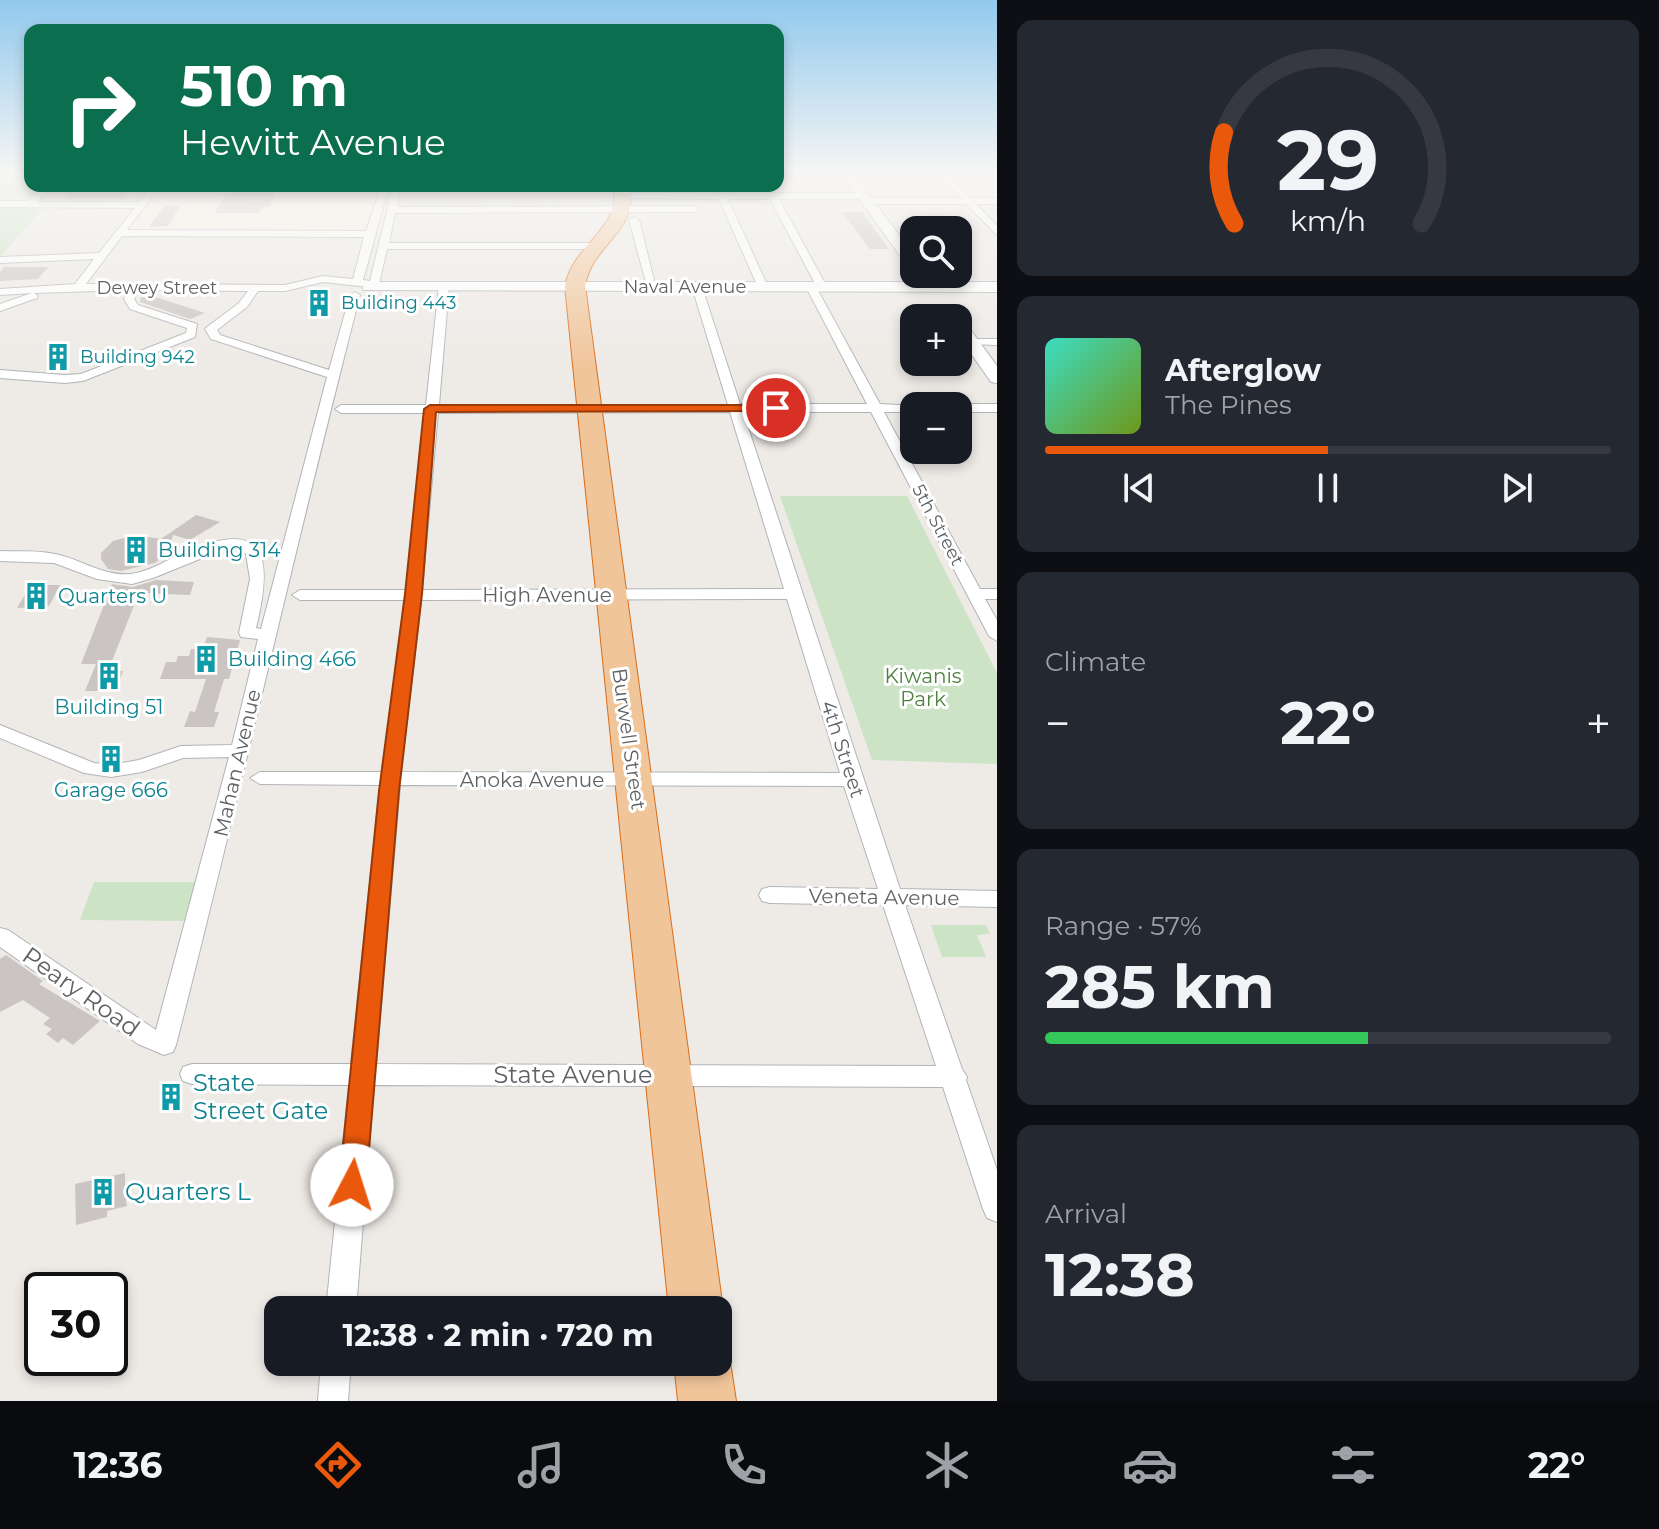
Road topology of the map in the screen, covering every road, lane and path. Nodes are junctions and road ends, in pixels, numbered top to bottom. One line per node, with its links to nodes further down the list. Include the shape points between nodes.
1 (113, 239): 10 (street)
2 (369, 239): 19 (street, Mahan Avenue)
3 (385, 239): 8 (street)
4 (601, 239): 9 (highway)
5 (638, 239): 17 (street)
6 (742, 239): 21 (street)
7 (794, 239): 22 (street, 5th Street)
8 (383, 246): 9 (street); 19 (street)
9 (595, 246): 16 (highway, via 579,265)
10 (100, 256): 11 (street); 18 (street)
11 (0, 260)
12 (314, 281): 19 (street, Dewey Street); 19 (street, Dewey Street); 25 (street, Dewey Street, via 291,288)
13 (900, 282): 22 (street, Naval Avenue)
14 (972, 285): 23 (street, Naval Avenue)
15 (444, 286): 16 (street, Naval Avenue); 19 (street, Naval Avenue); 41 (street)
16 (575, 286): 17 (street, Naval Avenue); 42 (highway, Burwell Street)
17 (652, 286): 20 (street, Naval Avenue)
18 (78, 287): 24 (street, Dewey Street); 26 (street, Dewey Street)
19 (365, 287): 33 (street, Mahan Avenue)
20 (697, 287): 21 (street, Naval Avenue); 35 (street, 4th Street)
21 (763, 287): 22 (street, Naval Avenue)
22 (817, 287): 36 (street, 5th Street)
23 (997, 287)
24 (135, 288): 25 (street, Dewey Street); 32 (street, via 129,299 134,307 193,326 188,338 83,377)
25 (255, 288): 33 (street, via 243,305 211,329 219,338)
26 (54, 289): 27 (street, Dewey Street); 28 (street)
27 (0, 292)
28 (0, 308)
29 (972, 342): 30 (street)
30 (997, 342)
31 (972, 343): 34 (street)
32 (0, 374)
33 (335, 376): 50 (street, Mahan Avenue)
34 (997, 378)
35 (736, 408): 36 (street); 42 (street); 45 (street, 4th Street)
36 (876, 408): 37 (street); 46 (street, 5th Street)
37 (900, 408)
38 (972, 408): 39 (street)
39 (997, 408)
40 (341, 409): 41 (street)
41 (430, 409): 42 (street); 44 (street)
42 (588, 409): 49 (highway, Burwell Street)
43 (0, 556): 50 (street, via 61,559 99,577 135,579 235,541 256,554 258,575 247,633)
44 (414, 594): 48 (street, High Avenue); 49 (street, High Avenue); 57 (street)
45 (794, 594): 49 (street, High Avenue); 56 (street, 4th Street)
46 (975, 594): 47 (street); 51 (street, 5th Street)
47 (997, 594)
48 (300, 595)
49 (609, 595): 55 (highway, Burwell Street)
50 (268, 634): 53 (street, Mahan Avenue)
51 (997, 636)
52 (0, 731): 53 (street, via 91,769 111,771 181,752)
53 (239, 751): 62 (street, Mahan Avenue)
54 (260, 778): 57 (street, Anoka Avenue)
55 (635, 780): 56 (street, Anoka Avenue); 57 (street, Anoka Avenue); 65 (highway, Burwell Street)
56 (852, 780): 59 (street, 4th Street)
57 (390, 781): 64 (street)
58 (770, 895): 59 (street, Veneta Avenue)
59 (894, 898): 60 (street, Veneta Avenue); 66 (street, 4th Street)
60 (997, 899)
61 (0, 936): 62 (street, Peary Road)
62 (164, 1045)
63 (192, 1074): 64 (street, State Avenue)
64 (363, 1075): 65 (street, State Avenue); 68 (street)
65 (669, 1075): 66 (street, State Avenue); 69 (highway, Burwell Street)
66 (955, 1077): 67 (street, 4th Street)
67 (997, 1209)
68 (342, 1296)
69 (694, 1296)
70 (335, 1376): 72 (street)
71 (704, 1376): 73 (highway)
72 (333, 1401)
73 (707, 1401)

